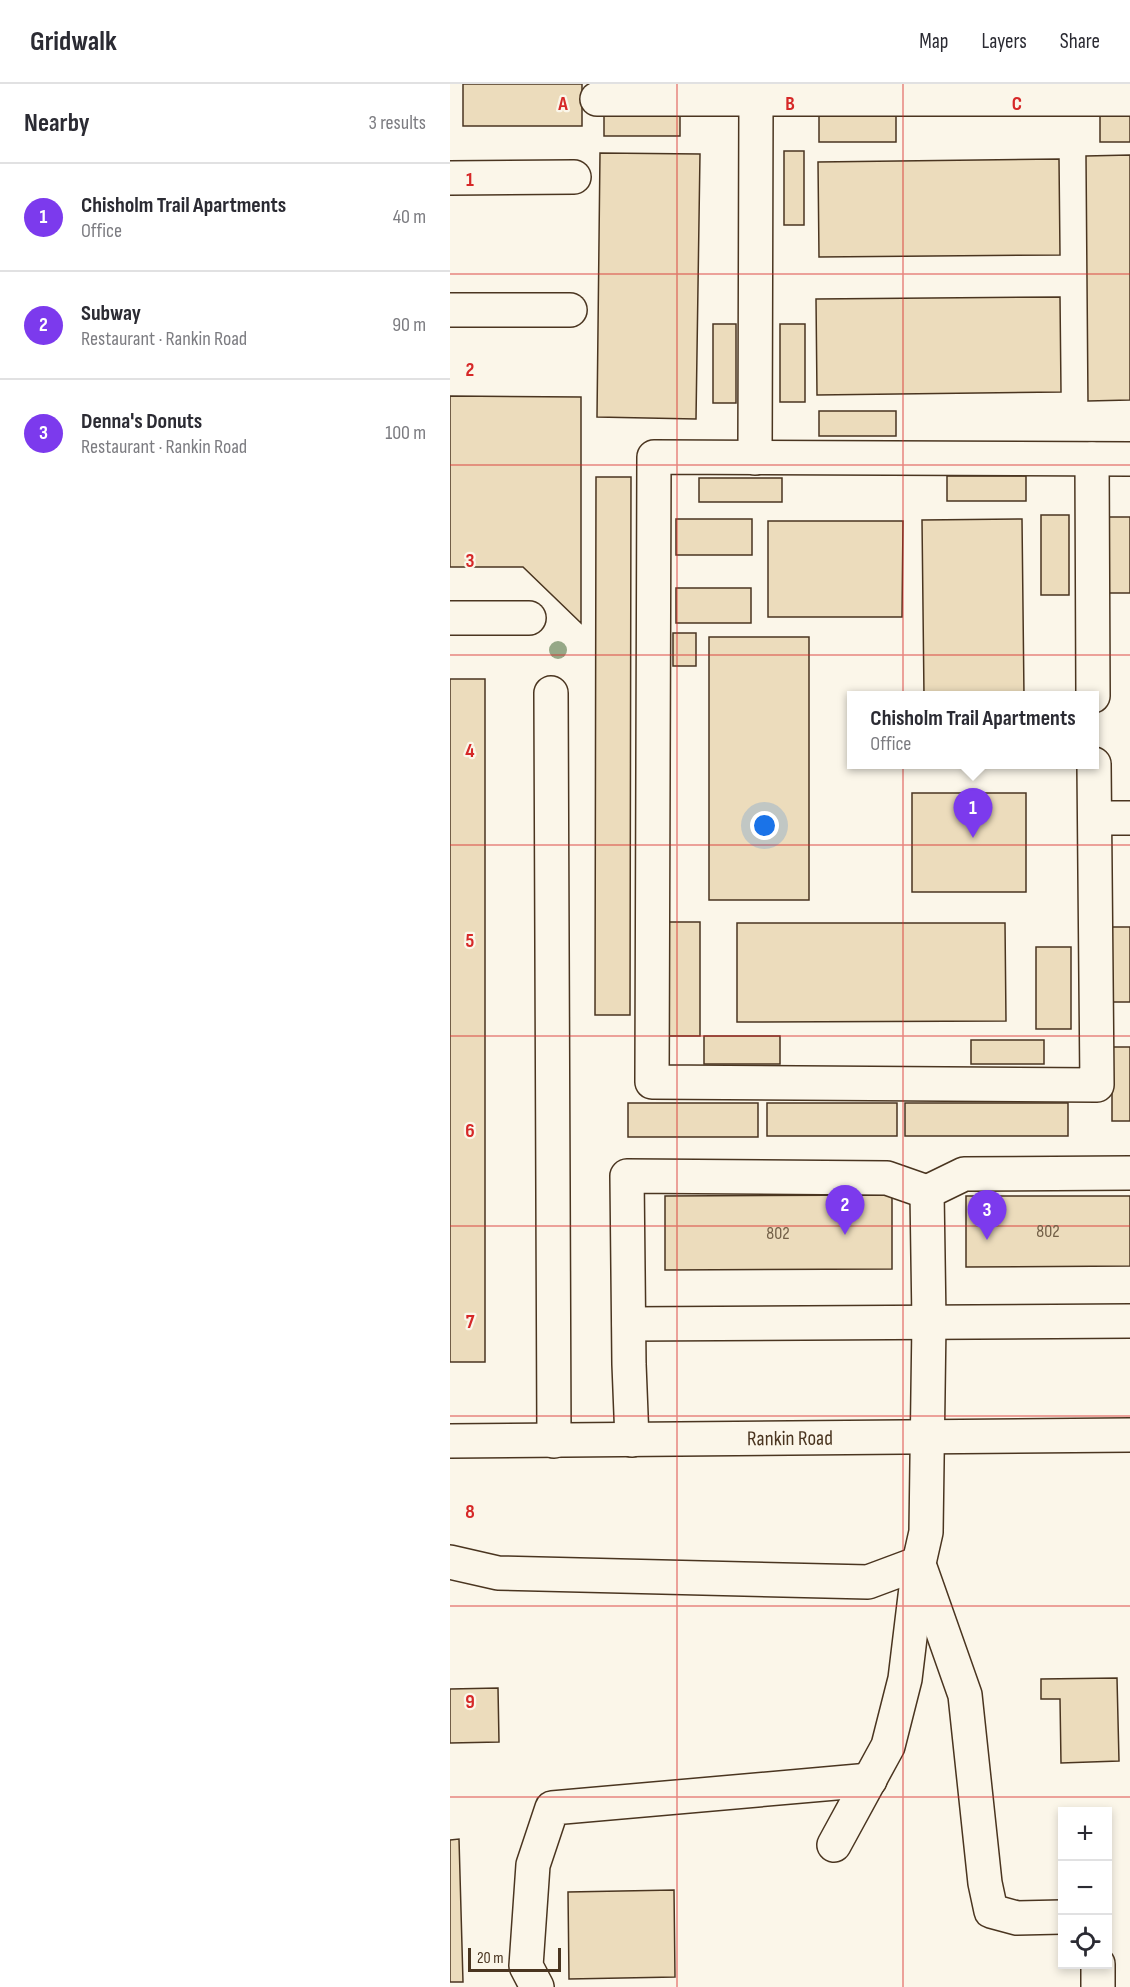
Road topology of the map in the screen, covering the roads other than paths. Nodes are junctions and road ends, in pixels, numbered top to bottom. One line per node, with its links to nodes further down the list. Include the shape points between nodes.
1 (597, 99): 2 (main road)
2 (756, 99): 3 (main road); 8 (main road)
3 (1130, 99)
4 (574, 177): 5 (main road)
5 (450, 178)
6 (450, 310): 7 (main road)
7 (570, 310)
8 (755, 458): 9 (main road); 16 (main road, via 654,458 652,1082 1097,1084)
9 (1092, 459): 10 (main road); 13 (main road)
10 (1130, 459)
11 (450, 618): 12 (main road)
12 (529, 618)
13 (1094, 691)
14 (551, 693): 27 (main road)
15 (1094, 769): 16 (main road)
16 (1095, 818): 17 (main road)
17 (1130, 818)
18 (1130, 1173): 19 (main road, via 964,1174)
19 (927, 1192): 21 (main road); 22 (main road, via 887,1178 627,1176)
20 (1130, 1321): 21 (main road)
21 (930, 1322): 22 (main road); 24 (main road)
22 (629, 1324): 25 (main road)
23 (1130, 1435): 24 (main road, Rankin Road)
24 (927, 1437): 25 (main road, Rankin Road); 29 (main road, via 926,1532)
25 (632, 1440): 27 (main road, Rankin Road)
26 (450, 1441): 27 (main road, Rankin Road)
27 (554, 1441)
28 (450, 1562): 29 (main road, via 498,1573 868,1582)
29 (919, 1563): 30 (main road, via 905,1679 888,1746); 32 (main road, via 964,1695 991,1911 1017,1918)
30 (870, 1780): 31 (main road); 34 (main road, via 552,1808 533,1865 526,1966)
31 (834, 1845)
32 (1058, 1917)
33 (1098, 1969): 35 (main road)
34 (537, 1987)
35 (1098, 1987)

